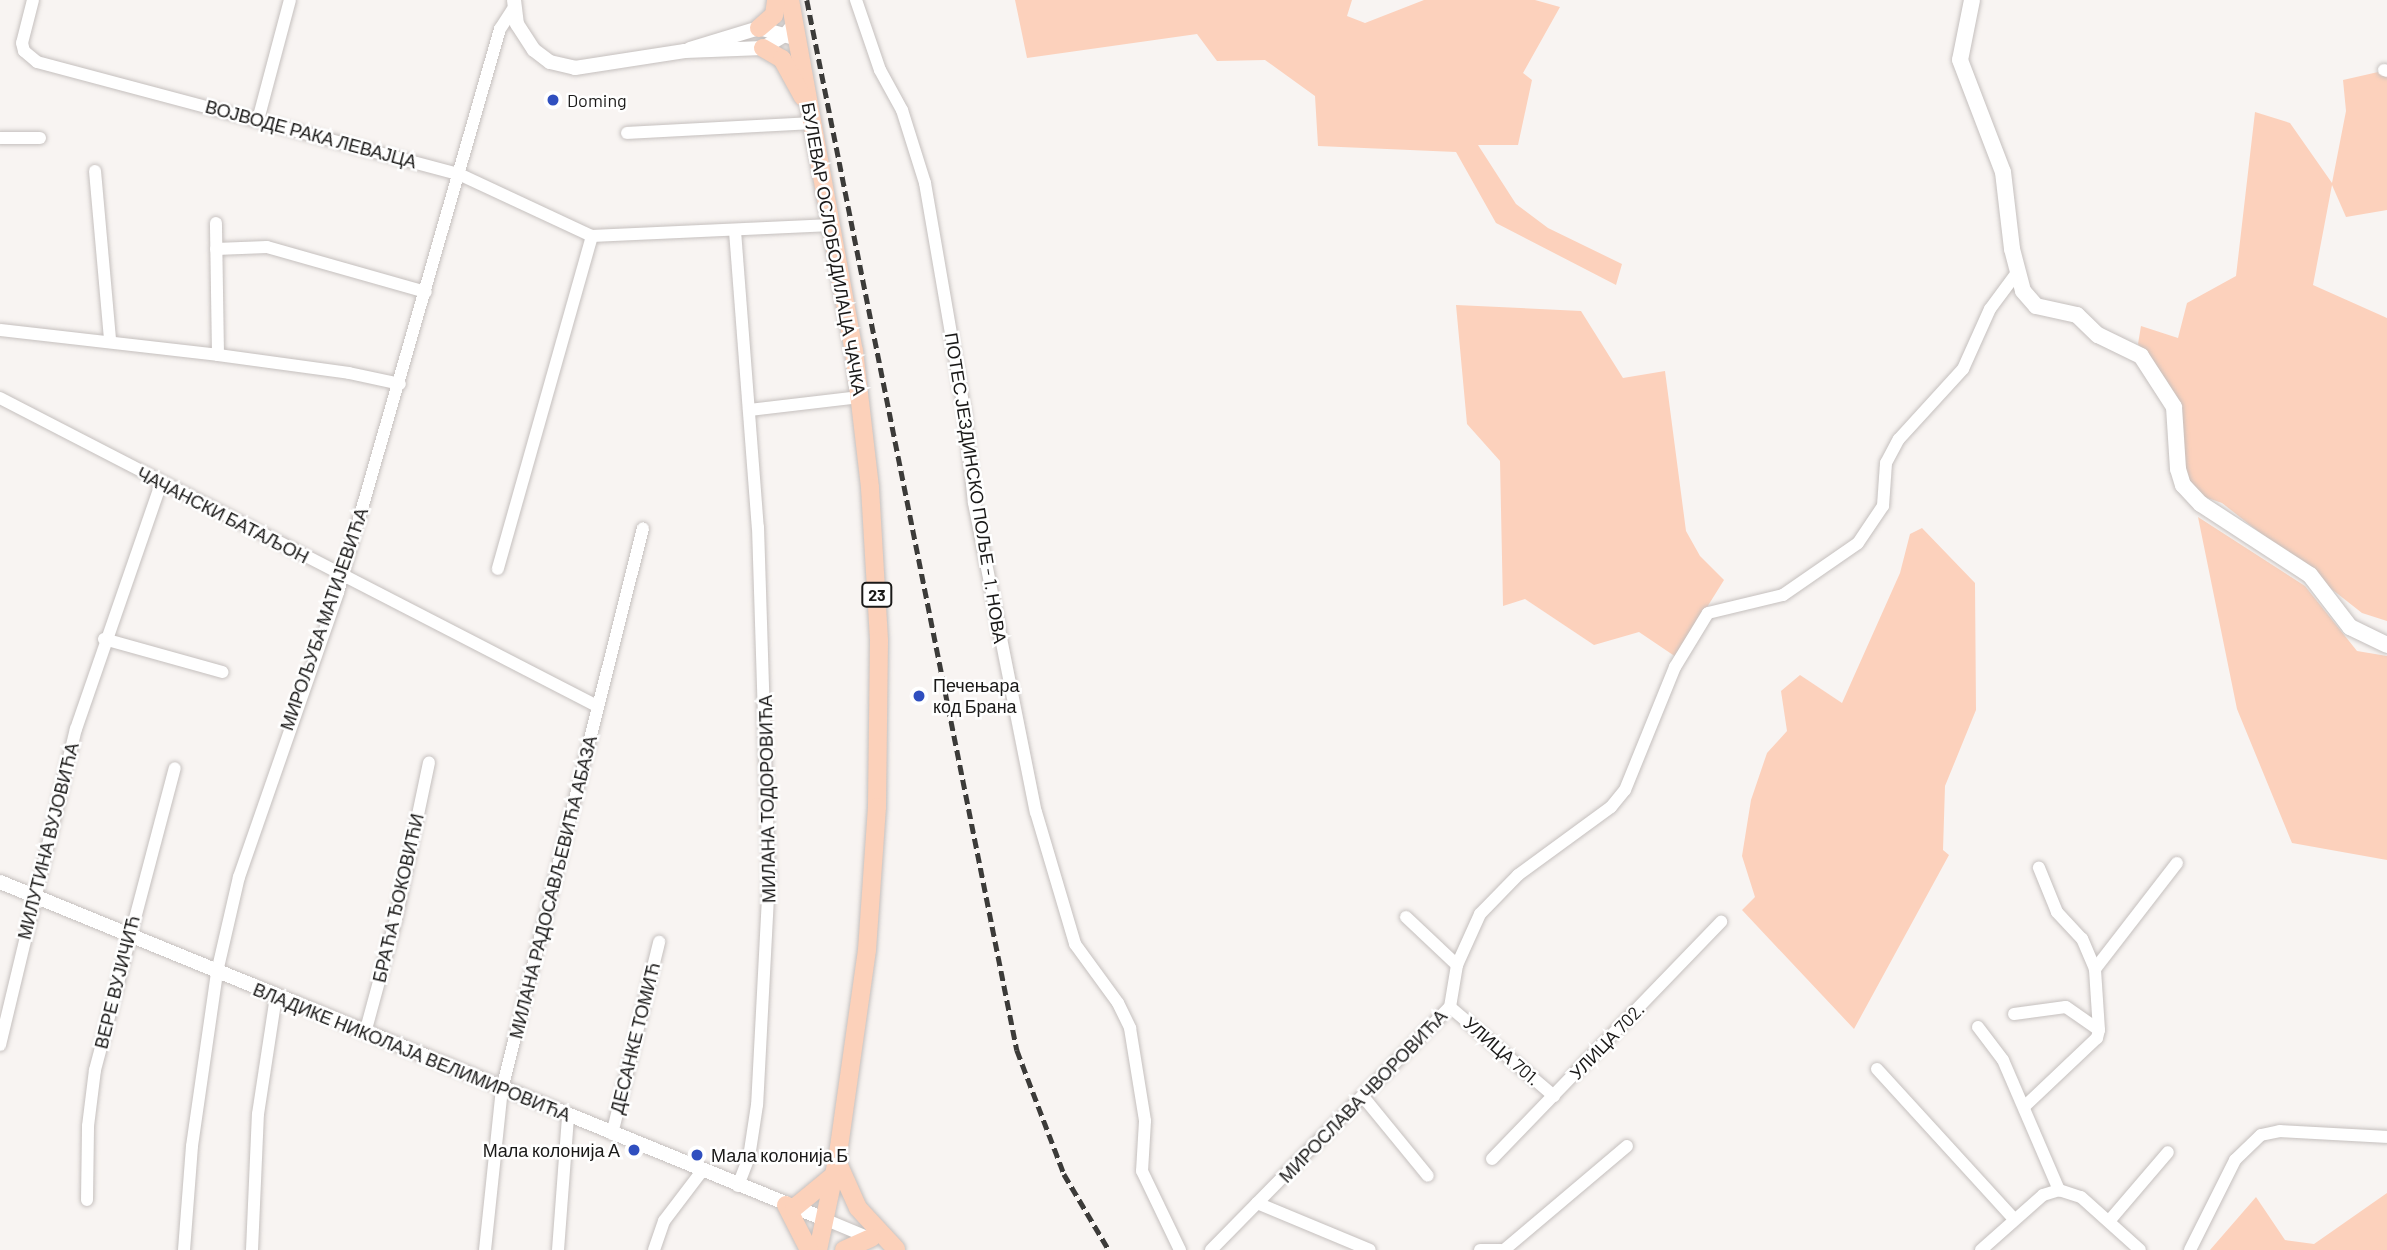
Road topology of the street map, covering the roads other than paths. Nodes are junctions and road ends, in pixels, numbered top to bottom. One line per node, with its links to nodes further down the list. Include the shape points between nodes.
1 (33, 0): 13 (street, ВОЈВОДЕ РАКА ЛЕВАЈЦА, via 23,37 24,51 37,62)
2 (290, 0): 13 (street)
3 (776, 0): 8 (main road, via 774,15)
4 (790, 0): 9 (main road, БУЛЕВАР ОСЛОБОДИЛАЦА ЧАЧКА / 23)
5 (856, 0): 94 (street, ПОТЕС ЈЕЗДИНСКО ПОЉЕ - 1. НОВА, via 880,70 902,110 925,183 965,415 974,503 1036,812 1075,944 1118,1003 1130,1028 1145,1121 1142,1171)
6 (1972, 0): 25 (main road, via 1960,60 2003,172)
7 (513, 5): 11 (street, via 520,31 534,50 566,67); 19 (street, МИРОЉУБА МАТИЈЕВИЋА, via 500,29)
8 (759, 28): 9 (street); 11 (street)
9 (793, 34): 10 (street); 12 (main road, БУЛЕВАР ОСЛОБОДИЛАЦА ЧАЧКА / 23)
10 (762, 47): 11 (street); 12 (main road, via 782,59)
11 (685, 51)
12 (809, 104): 14 (main road, БУЛЕВАР ОСЛОБОДИЛАЦА ЧАЧКА / 23)
13 (258, 120): 19 (street, ВОЈВОДЕ РАКА ЛЕВАЈЦА)
14 (812, 123): 15 (street); 21 (main road, БУЛЕВАР ОСЛОБОДИЛАЦА ЧАЧКА / 23)
15 (627, 132)
16 (0, 138): 17 (street)
17 (40, 138)
18 (95, 170): 28 (street)
19 (461, 174): 23 (street, ВОЈВОДЕ РАКА ЛЕВАЈЦА); 26 (street, МИРОЉУБА МАТИЈЕВИЋА)
20 (216, 223): 24 (street)
21 (832, 225): 22 (street, ВОЈВОДЕ РАКА ЛЕВАЈЦА); 31 (main road, БУЛЕВАР ОСЛОБОДИЛАЦА ЧАЧКА / 23)
22 (735, 231): 23 (street, ВОЈВОДЕ РАКА ЛЕВАЈЦА); 33 (street, МИЛАНА ТОДОРОВИЋА)
23 (593, 236): 36 (street)
24 (216, 249): 26 (street, via 276,248); 29 (street)
25 (2016, 274): 39 (main road, via 2036,306 2077,316 2098,335 2141,356 2174,407 2178,468 2183,485 2201,504 2310,575 2350,627); 52 (street, МИРОСЛАВА ЧВОРОВИЋА, via 1990,309 1963,369 1899,439 1885,463 1883,506 1858,543 1783,595 1709,613 1675,667 1625,790 1611,807 1518,875 1480,914)
26 (426, 292): 30 (street, МИРОЉУБА МАТИЈЕВИЋА)
27 (0, 330): 28 (street)
28 (110, 340): 29 (street)
29 (218, 355): 30 (street)
30 (400, 384): 37 (street, МИРОЉУБА МАТИЈЕВИЋА)
31 (860, 397): 33 (street); 73 (main road, БУЛЕВАР ОСЛОБОДИЛАЦА ЧАЧКА / 23, via 879,641 877,807 867,950)
32 (0, 398): 34 (street, ЧАЧАНСКИ БАТАЉОН)
33 (749, 410): 76 (street, МИЛАНА ТОДОРОВИЋА, via 758,527 769,892 757,1105 749,1157)
34 (162, 484): 37 (street, ЧАЧАНСКИ БАТАЉОН); 38 (street, МИЛУТИНА ВУЈОВИЋА)
35 (643, 528): 41 (street, МИЛАНА РАДОСАВЉЕВИЋА АБАЗА)
36 (498, 569)
37 (342, 576): 41 (street, ЧАЧАНСКИ БАТАЉОН); 54 (street, МИРОЉУБА МАТИЈЕВИЋА, via 244,860)
38 (104, 639): 40 (street); 47 (street, МИЛУТИНА ВУЈОВИЋА)
39 (2387, 645)
40 (222, 672)
41 (597, 706): 63 (street, МИЛАНА РАДОСАВЉЕВИЋА АБАЗА)
42 (429, 762): 60 (street, БРАЋА ЂОКОВИЋИ, via 396,919)
43 (176, 768): 50 (street, ВЕРЕ ВУЈИЧИЋ)
44 (2177, 863): 53 (street)
45 (2039, 868): 53 (street, via 2057,912 2082,939)
46 (0, 882): 47 (street, ВЛАДИКЕ НИКОЛАЈА ВЕЛИМИРОВИЋА)
47 (33, 895): 50 (street, ВЛАДИКЕ НИКОЛАЈА ВЕЛИМИРОВИЋА); 61 (street, МИЛУТИНА ВУЈОВИЋА)
48 (1406, 917): 52 (street)
49 (1721, 922): 64 (street, УЛИЦА 702.)
50 (128, 935): 54 (street, ВЛАДИКЕ НИКОЛАЈА ВЕЛИМИРОВИЋА); 78 (street, ВЕРЕ ВУЈИЧИЋ, via 92,1086)
51 (659, 942): 68 (street, ДЕСАНКЕ ТОМИЋ)
52 (1457, 965): 56 (street, МИРОСЛАВА ЧВОРОВИЋА)
53 (2095, 969): 59 (street)
54 (217, 972): 55 (street, ВЛАДИКЕ НИКОЛАЈА ВЕЛИМИРОВИЋА); 85 (street, МИРОЉУБА МАТИЈЕВИЋА, via 192,1146)
55 (276, 996): 60 (street, ВЛАДИКЕ НИКОЛАЈА ВЕЛИМИРОВИЋА); 86 (street, via 258,1114)
56 (1450, 1007): 64 (street, УЛИЦА 701.); 65 (street, МИРОСЛАВА ЧВОРОВИЋА)
57 (2014, 1014): 59 (street, via 2066,1007)
58 (1978, 1027): 66 (street, via 2003,1060)
59 (2099, 1030): 66 (street, via 2097,1038)
60 (365, 1033): 63 (street, ВЛАДИКЕ НИКОЛАЈА ВЕЛИМИРОВИЋА)
61 (0, 1045)
62 (1877, 1069): 81 (street)
63 (502, 1089): 67 (street, ВЛАДИКЕ НИКОЛАЈА ВЕЛИМИРОВИЋА); 87 (street, МИЛАНА РАДОСАВЉЕВИЋА АБАЗА)
64 (1554, 1096): 72 (street, УЛИЦА 702.)
65 (1365, 1099): 75 (street); 79 (street, МИРОСЛАВА ЧВОРОВИЋА)
66 (2025, 1106): 77 (street)
67 (568, 1116): 68 (street, ВЛАДИКЕ НИКОЛАЈА ВЕЛИМИРОВИЋА); 88 (street)
68 (612, 1134): 74 (street, ВЛАДИКЕ НИКОЛАЈА ВЕЛИМИРОВИЋА)
69 (2387, 1137): 101 (street, via 2280,1131 2260,1135 2235,1160)
70 (1627, 1146): 98 (street)
71 (2168, 1152): 83 (street)
72 (1492, 1159)
73 (835, 1168): 80 (main road); 82 (main road, БУЛЕВАР ОСЛОБОДИЛАЦА ЧАЧКА / 23); 93 (main road, via 858,1208)
74 (702, 1171): 76 (street, ВЛАДИКЕ НИКОЛАЈА ВЕЛИМИРОВИЋА); 89 (street, via 664,1221)
75 (1428, 1176)
76 (738, 1186): 80 (street, ВЛАДИКЕ НИКОЛАЈА ВЕЛИМИРОВИЋА)
77 (2059, 1190): 81 (street, via 2043,1195); 83 (street, via 2081,1197)
78 (87, 1200)
79 (1257, 1203): 95 (street, МИРОСЛАВА ЧВОРОВИЋА); 96 (street)
80 (790, 1206): 82 (street, ВЛАДИКЕ НИКОЛАЈА ВЕЛИМИРОВИЋА); 90 (main road)
81 (2013, 1218): 99 (street)
82 (824, 1219): 84 (street); 91 (main road, БУЛЕВАР ОСЛОБОДИЛАЦА ЧАЧКА / 23)
83 (2110, 1220): 100 (street)
84 (871, 1238): 92 (main road); 93 (street)
85 (184, 1250)
86 (252, 1250)
87 (485, 1250)
88 (558, 1250)
89 (654, 1250)
90 (809, 1250)
91 (818, 1250)
92 (844, 1250)
93 (897, 1250)
94 (1180, 1250)
95 (1211, 1250)
96 (1370, 1250)
97 (1480, 1250): 98 (street)
98 (1503, 1250)
99 (1981, 1250)
100 (2140, 1250)
101 (2190, 1250)

